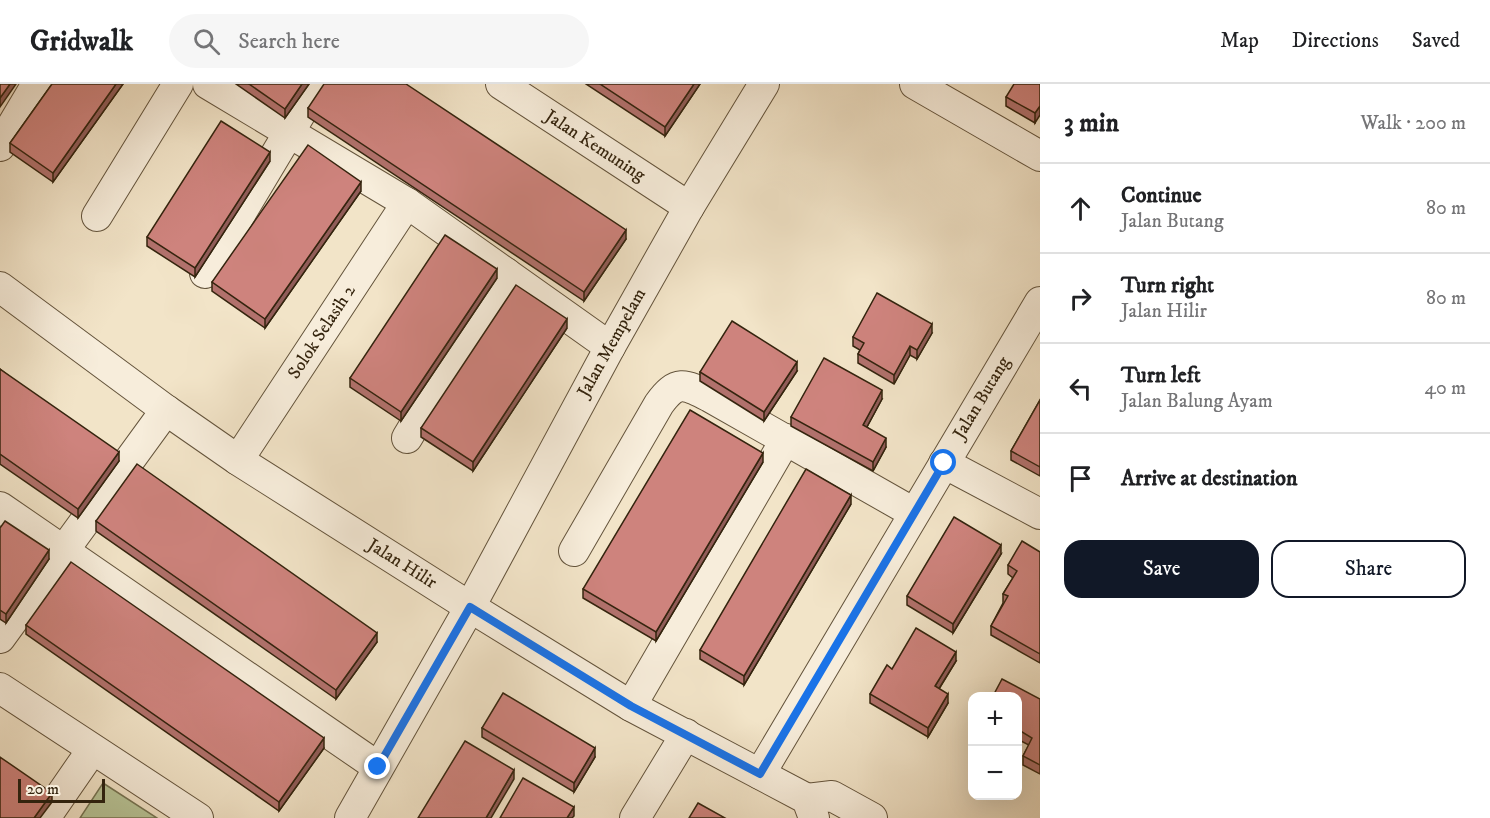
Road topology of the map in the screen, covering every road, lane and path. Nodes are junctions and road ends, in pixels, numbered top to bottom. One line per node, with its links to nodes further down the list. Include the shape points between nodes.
1 (37, 84): 9 (street)
2 (178, 84): 13 (street)
3 (208, 84): 8 (street)
4 (318, 84): 8 (street)
5 (501, 84): 12 (street, Jalan Kemuning)
6 (915, 84): 10 (street)
7 (754, 88): 12 (street, Jalan Mempelam)
8 (290, 132): 11 (street); 14 (street)
9 (0, 146)
10 (1040, 156)
11 (407, 203): 15 (street); 22 (street, Solok Selasih 2)
12 (688, 207): 18 (street, Jalan Mempelam)
13 (97, 216)
14 (205, 273)
15 (506, 273): 18 (street); 20 (street)
16 (0, 286): 19 (street, Jalan Hilir)
17 (1040, 302): 23 (street, Jalan Butang)
18 (609, 347): 29 (street, Jalan Mempelam)
19 (166, 410): 22 (street, Jalan Hilir); 27 (street)
20 (407, 438)
21 (786, 439): 25 (street); 28 (street, via 693,388 677,386 659,404); 32 (street)
22 (238, 460): 29 (street, Jalan Hilir)
23 (944, 463): 25 (street, Jalan Butang); 26 (street)
24 (0, 507): 27 (street)
25 (914, 513): 36 (street, Jalan Butang)
26 (1040, 514)
27 (64, 551): 30 (street); 35 (street)
28 (574, 551)
29 (470, 607): 32 (street, Jalan Hilir); 35 (street, Jalan Mempelam)
30 (0, 638)
31 (0, 688): 34 (street)
32 (631, 706): 33 (street, Jalan Hilir)
33 (686, 734): 36 (street, Jalan Hilir); 41 (street)
34 (92, 750): 38 (street); 39 (street)
35 (378, 767): 40 (street, Jalan Mempelam)
36 (760, 774): 37 (street, Jalan Hilir)
37 (818, 804): 42 (street, Jalan Hilir)
38 (45, 818)
39 (198, 818)
40 (350, 818)
41 (634, 818)
42 (872, 818)

